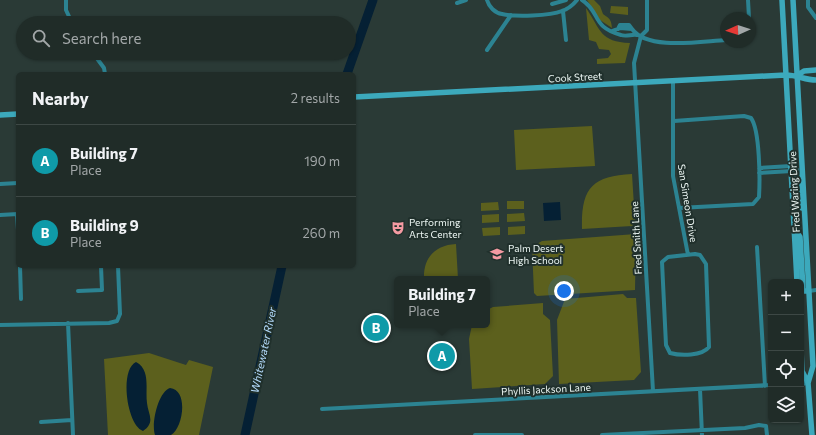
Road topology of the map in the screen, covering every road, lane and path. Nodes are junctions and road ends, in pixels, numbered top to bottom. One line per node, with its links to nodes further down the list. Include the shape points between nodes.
1 (66, 0): 17 (street)
2 (466, 0): 12 (street)
3 (487, 0): 16 (street, via 494,10)
4 (566, 0): 13 (street)
5 (577, 0): 14 (street)
6 (582, 0): 19 (street, via 590,7 602,27)
7 (647, 0): 20 (street, Fred Smith Lane, via 647,30)
8 (748, 0): 15 (street)
9 (782, 0): 27 (main road, Fred Waring Drive)
10 (808, 0): 18 (street, via 808,7)
11 (793, 2): 28 (main road, Fred Waring Drive)
12 (457, 3)
13 (552, 4)
14 (563, 11): 16 (street); 21 (street)
15 (749, 12)
16 (511, 15): 23 (street)
17 (69, 16)
18 (816, 18)
19 (612, 31): 20 (street, via 622,35); 20 (street, via 632,29)
20 (642, 36): 22 (street, via 660,43); 31 (street, Fred Smith Lane, via 634,63)
21 (566, 40)
22 (720, 40)
23 (487, 50)
24 (98, 60): 26 (street)
25 (816, 70): 28 (main road, Cook Street, via 804,71)
26 (105, 72)
27 (786, 75): 28 (main road, Cook Street); 30 (main road, Cook Street); 36 (main road, Fred Waring Drive)
28 (798, 75): 29 (main road, Cook Street, via 806,80); 43 (main road, Fred Waring Drive)
29 (816, 80)
30 (673, 82): 31 (main road, Cook Street); 35 (street, San Simeon Drive)
31 (635, 83): 32 (main road, Cook Street); 63 (street, Fred Smith Lane)
32 (356, 97)
33 (16, 114): 34 (main road)
34 (0, 115)
35 (674, 120): 37 (street, via 744,116 751,118 756,128); 40 (street, San Simeon Drive, via 673,176)
36 (791, 169): 37 (street); 43 (main road, via 796,170); 44 (main road, Fred Waring Drive)
37 (759, 170): 40 (street, via 759,197 753,204)
38 (16, 182): 39 (street)
39 (0, 184)
40 (679, 208): 46 (street, San Simeon Drive)
41 (16, 214): 42 (street)
42 (0, 215)
43 (804, 215): 53 (main road, Fred Waring Drive)
44 (794, 228): 50 (main road, Fred Waring Drive); 53 (main road, via 800,237 803,289)
45 (757, 247): 60 (street)
46 (688, 255): 46 (street, via 668,257 662,262 666,345 670,353 675,355 703,353 710,342 706,264 700,255)
47 (20, 268): 54 (street)
48 (101, 268): 52 (street, via 102,290)
49 (118, 268): 55 (street, via 120,314 117,320 109,323)
50 (797, 279)
51 (816, 290): 53 (street)
52 (78, 291)
53 (809, 291): 59 (main road, Fred Waring Drive, via 813,366)
54 (22, 299)
55 (68, 323): 56 (street); 65 (street)
56 (0, 325)
57 (801, 351): 59 (main road, Fred Waring Drive, via 802,372)
58 (804, 384): 59 (street)
59 (808, 384): 75 (main road, Fred Waring Drive)
60 (765, 386): 61 (street, Phyllis Jackson Lane); 62 (street, Phyllis Jackson Lane)
61 (768, 386)
62 (700, 389): 63 (street, Phyllis Jackson Lane); 67 (street)
63 (653, 392): 64 (street, Phyllis Jackson Lane)
64 (322, 409)
65 (72, 420): 66 (street); 69 (street)
66 (41, 422)
67 (702, 432): 68 (street); 74 (street, via 766,426)
68 (638, 434): 73 (street)
69 (73, 435)
70 (475, 435): 71 (street)
71 (512, 435): 72 (street)
72 (522, 435)
73 (602, 435)
74 (767, 435)
75 (812, 435)

